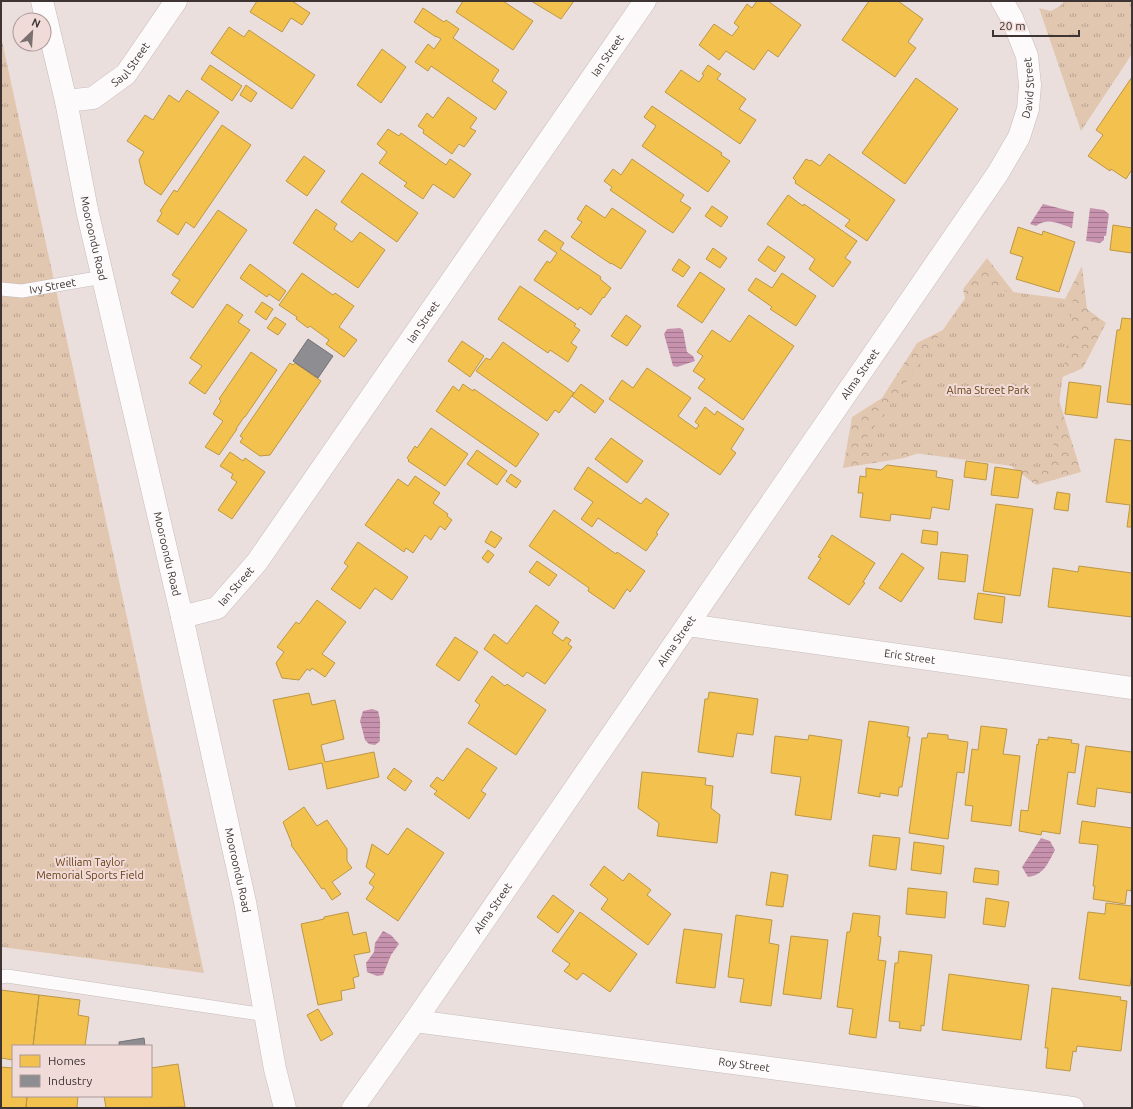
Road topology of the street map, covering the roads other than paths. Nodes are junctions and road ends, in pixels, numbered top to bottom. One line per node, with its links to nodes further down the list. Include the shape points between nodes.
1 (42, 1): 5 (street, Mooroondu Road)
2 (176, 1): 5 (street, Saul Street, via 126,74 93,98)
3 (645, 1): 9 (street, Ian Street, via 257,562 217,608)
4 (1002, 1): 6 (street, David Street, via 1012,18 1027,56 1030,85 1028,109 1019,137)
5 (66, 101): 7 (street, Mooroondu Road, via 87,210)
6 (998, 173): 10 (street, Alma Street)
7 (104, 277): 8 (lane, Ivy Street, via 22,291); 9 (street, Mooroondu Road)
8 (1, 289)
9 (182, 617): 13 (street, Mooroondu Road, via 245,902)
10 (688, 625): 11 (street, Eric Street); 14 (street, Alma Street)
11 (1132, 688)
12 (1, 977): 13 (lane)
13 (266, 1015): 15 (street, Mooroondu Road)
14 (415, 1022): 16 (street, Alma Street); 17 (street, Roy Street)
15 (285, 1108)
16 (354, 1108)
17 (1073, 1108)

